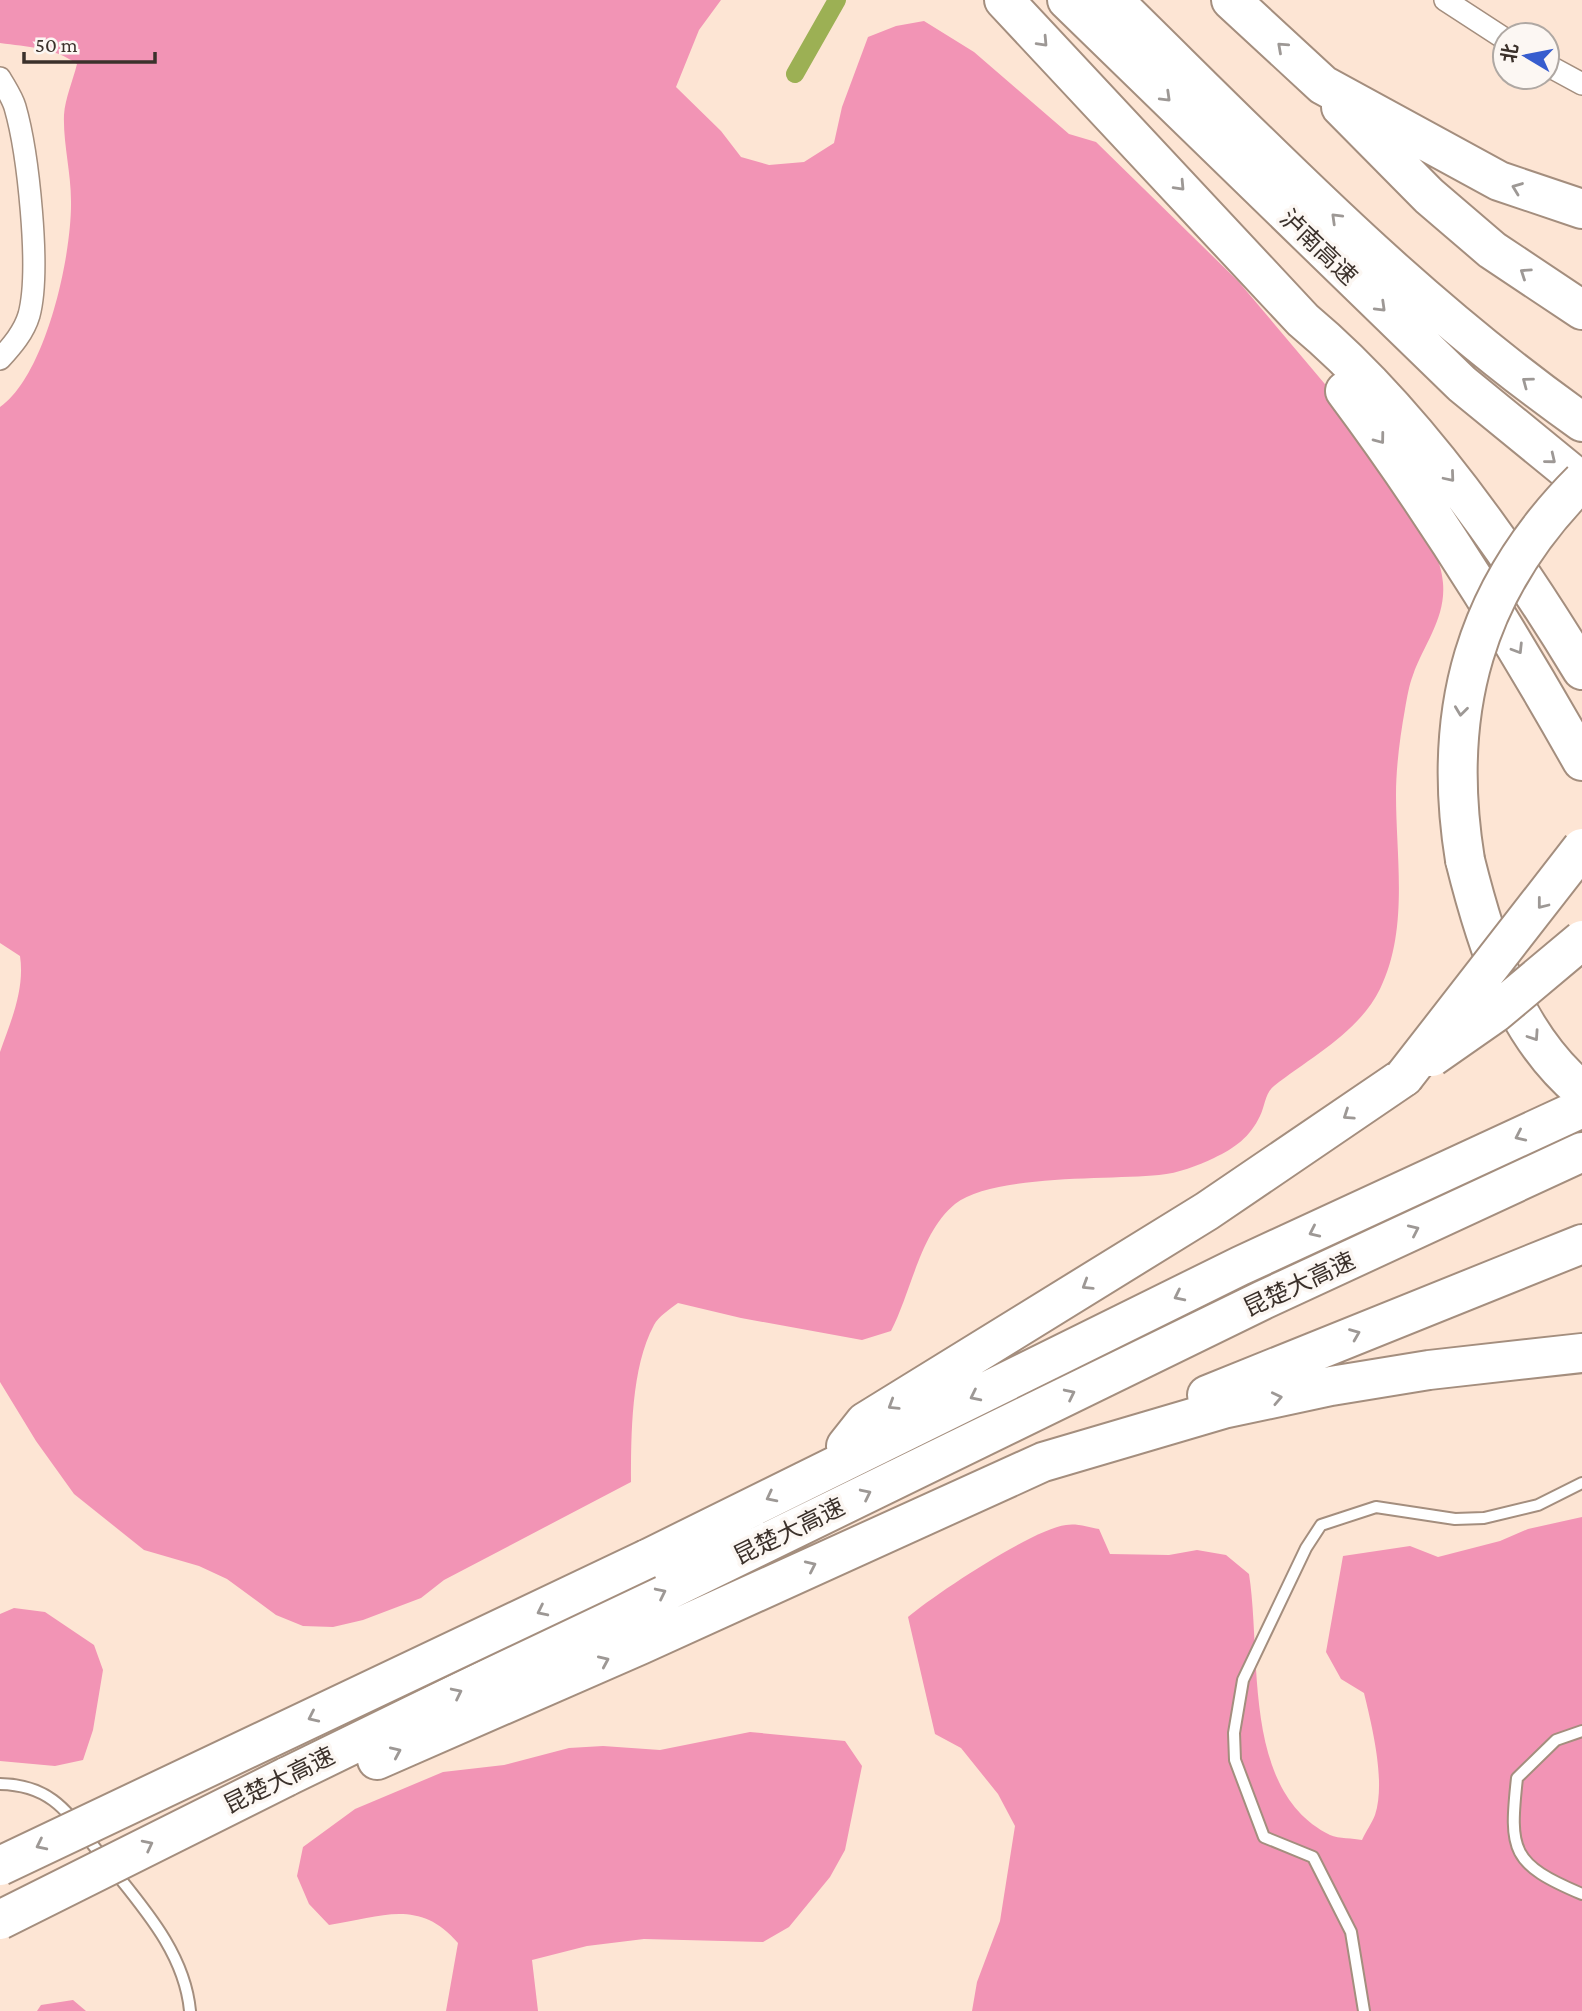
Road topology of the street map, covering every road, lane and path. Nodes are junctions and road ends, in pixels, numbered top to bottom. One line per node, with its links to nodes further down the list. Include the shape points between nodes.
1 (1004, 0): 13 (highway, one-way to 13)
2 (1067, 0): 16 (highway, 泸南高速, one-way to 16, via 1462,384)
3 (1113, 0): 15 (highway, 泸南高速, one-way to 3, via 1429,304)
4 (1230, 0): 10 (highway, one-way to 4)
5 (1445, 0): 6 (street)
6 (1491, 30)
7 (1561, 73): 9 (street)
8 (0, 78): 14 (street, via 14,106 29,191 33,290 28,317 15,343)
9 (1582, 84)
10 (1323, 85): 11 (highway, one-way to 10, via 1499,181); 12 (highway, one-way to 10, via 1492,250 1449,214 1351,121)
11 (1582, 209)
12 (1582, 310)
13 (1303, 320): 17 (highway, one-way to 17, via 1337,348 1455,482); 18 (highway, one-way to 18, via 1326,366 1398,462 1462,560)
14 (0, 359)
15 (1582, 422)
16 (1582, 482): 22 (highway, one-way to 22, bridge, via 1528,545 1483,627 1461,703 1456,787 1465,860 1503,984 1547,1055)
17 (1582, 670)
18 (1582, 761)
19 (1582, 849): 21 (highway, one-way to 21, bridge)
20 (1582, 940): 21 (highway, bridge, via 1495,1013)
21 (1404, 1077): 28 (highway, one-way to 28, via 1208,1211 865,1422)
22 (1582, 1091)
23 (1582, 1108): 28 (highway, 昆楚大高速, one-way to 28, via 1240,1266)
24 (1582, 1152): 31 (highway, 昆楚大高速, one-way to 24, via 1263,1300)
25 (1582, 1244): 27 (highway, one-way to 25)
26 (1582, 1353): 27 (highway, one-way to 26, via 1223,1409 1331,1386)
27 (1043, 1462): 31 (highway, one-way to 27, via 324,1783)
28 (830, 1467): 33 (highway, 昆楚大高速, one-way to 33, bridge, via 647,1559)
29 (1582, 1483): 37 (lane, via 1538,1506 1484,1518 1455,1519 1376,1507 1321,1524 1243,1680 1234,1733 1235,1760 1264,1837 1312,1857 1346,1921)
30 (1582, 1731): 34 (lane, via 1556,1740 1517,1777 1512,1829 1519,1853 1538,1872)
31 (286, 1777): 35 (highway, 昆楚大高速, one-way to 31, bridge)
32 (0, 1784): 36 (lane, via 29,1786 53,1797 155,1921 175,1959)
33 (0, 1866)
34 (1582, 1894)
35 (0, 1920)
36 (190, 2011)
37 (1364, 2011)

